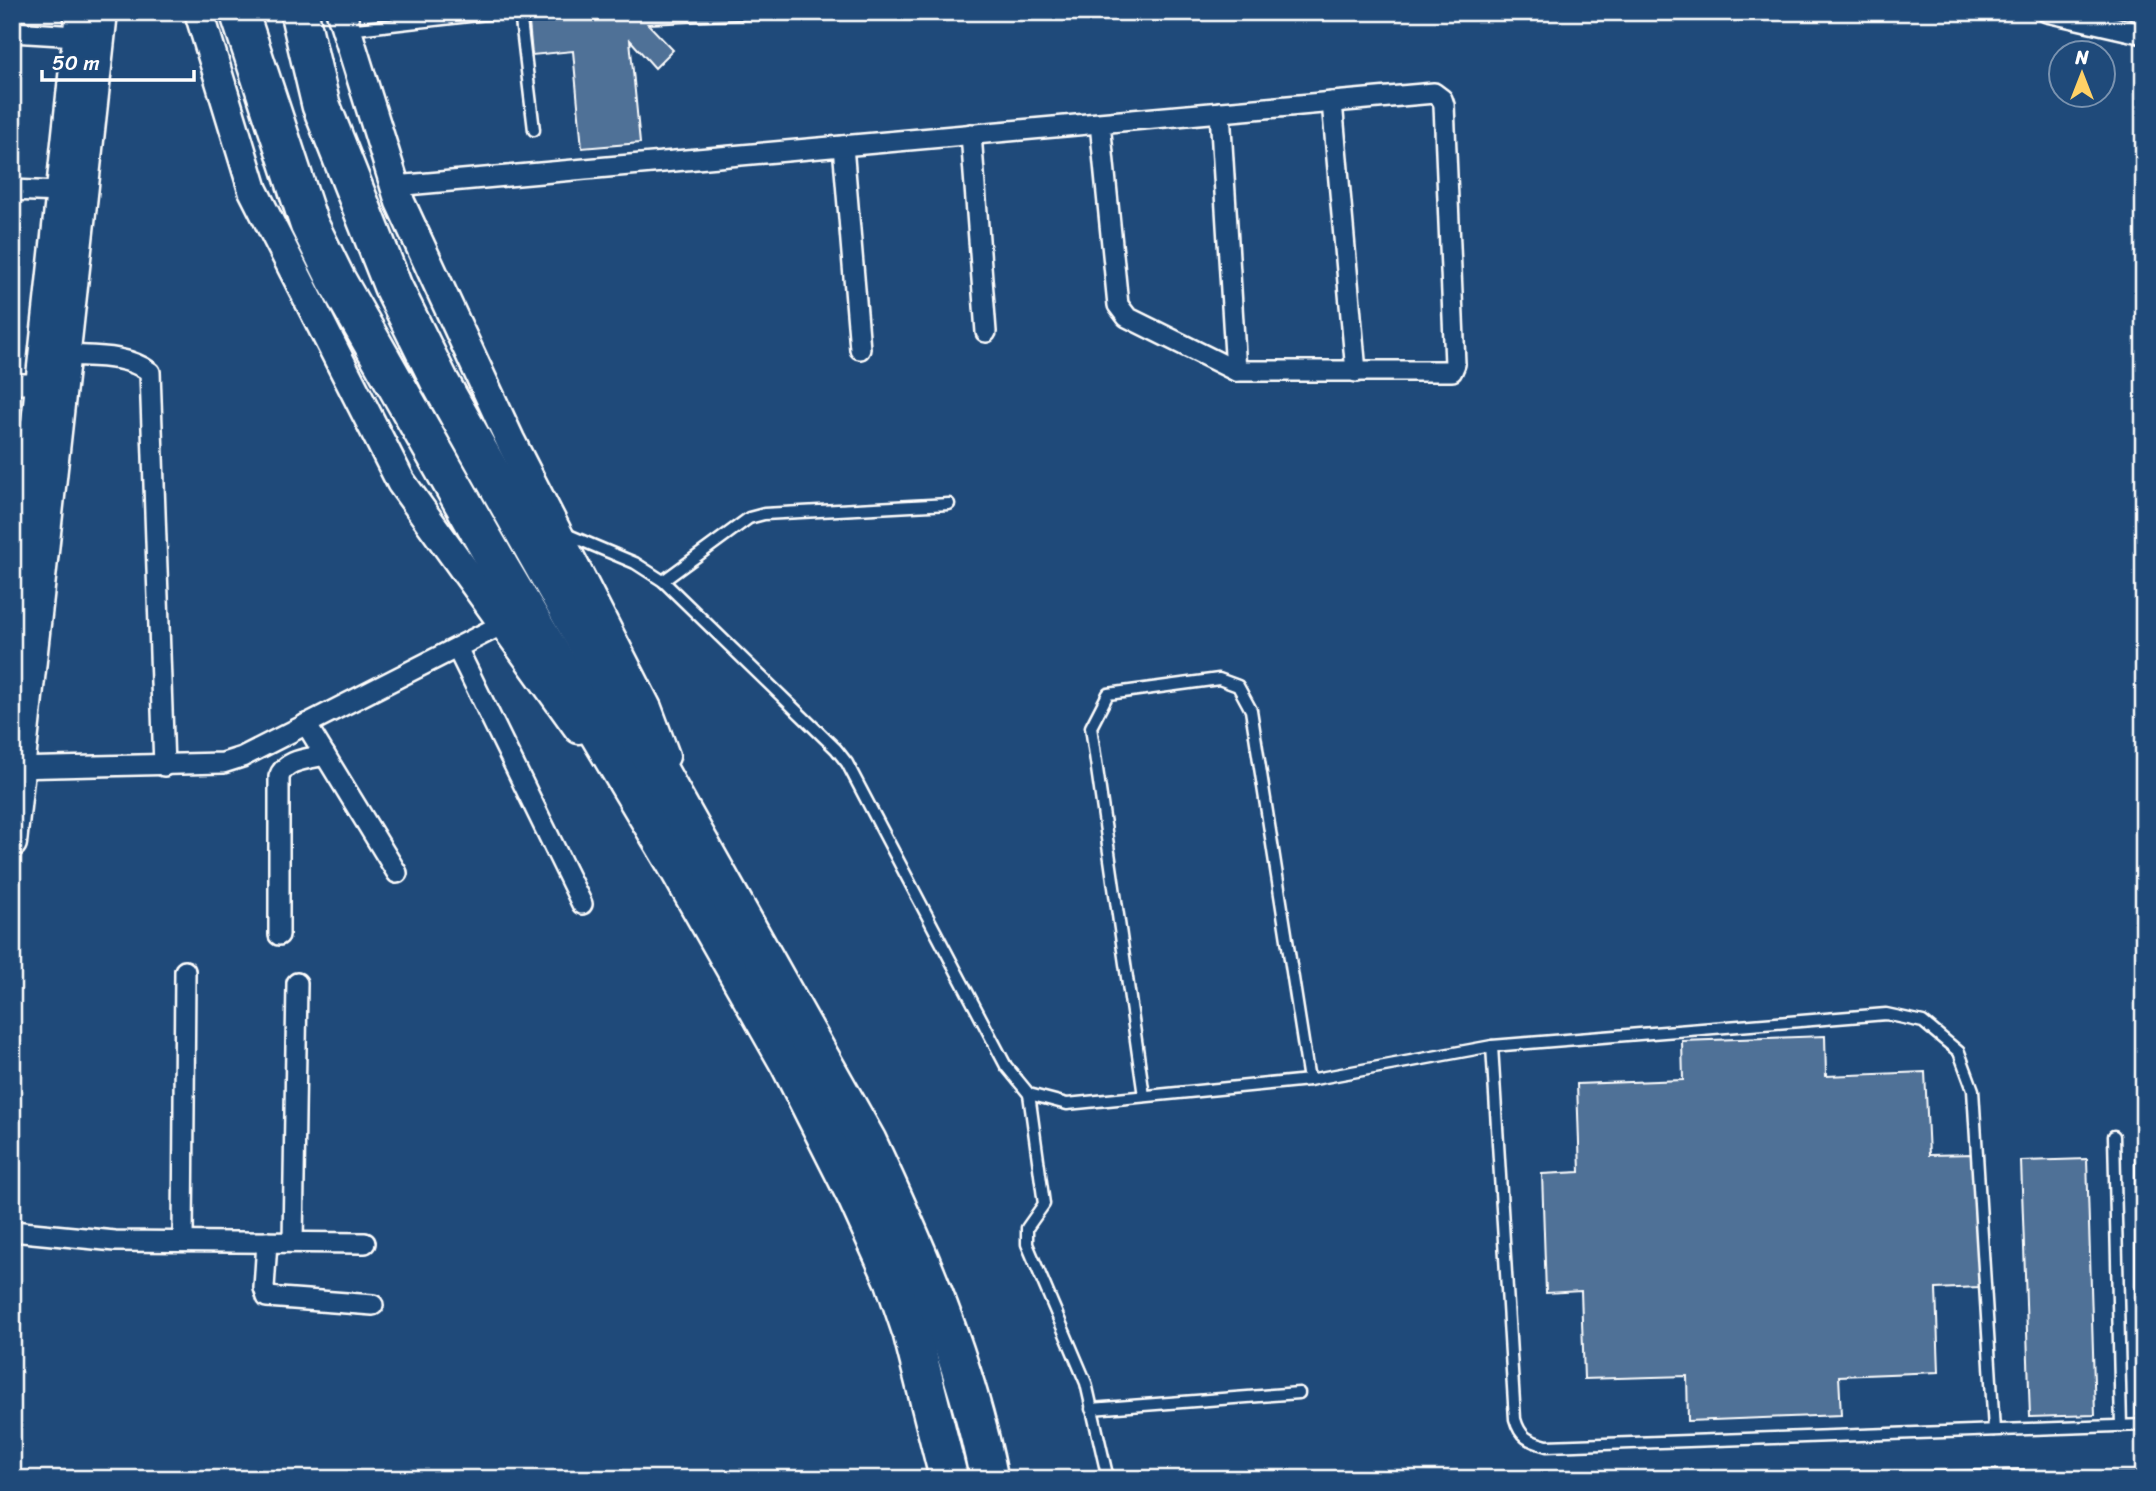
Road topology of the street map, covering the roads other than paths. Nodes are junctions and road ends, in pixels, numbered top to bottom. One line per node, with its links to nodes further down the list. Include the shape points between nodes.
1 (103, 12): 23 (street)
2 (199, 12): 30 (street, via 253,190 401,482)
3 (239, 12): 38 (highway, via 296,189 337,279 500,568)
4 (299, 12): 38 (highway, via 321,106 393,287)
5 (504, 12): 8 (lane)
6 (520, 12): 15 (lane)
7 (2047, 12): 11 (street)
8 (343, 21): 18 (street)
9 (78, 24): 10 (street); 20 (street)
10 (12, 32)
11 (2144, 34)
12 (1332, 102): 13 (street); 25 (street); 25 (street, via 1434,93 1444,106 1454,368 1449,373)
13 (1220, 112): 14 (street); 24 (street)
14 (1100, 123): 16 (street); 24 (street, via 1121,312)
15 (534, 130)
16 (971, 134): 17 (street); 21 (street)
17 (844, 146): 18 (street); 22 (street)
18 (395, 186): 28 (street, via 510,440)
19 (12, 190): 20 (street)
20 (59, 192): 26 (street)
21 (986, 332)
22 (860, 349)
23 (65, 355): 26 (street); 35 (street, via 124,359 150,372)
24 (1236, 371): 25 (street)
25 (1356, 372)
26 (38, 384): 31 (street); 36 (street, via 26,681)
27 (949, 503): 29 (lane, via 749,518)
28 (556, 530): 29 (lane, via 635,563); 38 (street, via 647,708)
29 (663, 581): 46 (lane, via 847,763 1006,1066)
30 (503, 624): 32 (street); 38 (street)
31 (12, 647)
32 (457, 648): 33 (street); 40 (street)
33 (306, 724): 34 (street); 35 (street, via 223,763)
34 (326, 755): 39 (street); 41 (street, via 290,764 279,777)
35 (164, 766): 36 (street)
36 (17, 768): 37 (street)
37 (12, 843)
38 (686, 852): 60 (highway, via 894,1280); 61 (highway, via 867,1141 915,1243 954,1348)
39 (397, 873)
40 (582, 904)
41 (279, 935)
42 (185, 971): 50 (street)
43 (297, 983): 52 (street)
44 (1492, 1046): 45 (lane); 59 (lane, via 1886,1014 1923,1022 1959,1052 1973,1090); 59 (lane, via 1519,1434 1547,1446)
45 (1309, 1080): 47 (lane); 47 (lane, via 1251,710 1238,686 1219,679 1108,694 1091,727)
46 (1029, 1094): 47 (lane, via 1068,1104); 56 (lane, via 1044,1204 1027,1228 1027,1244 1080,1367)
47 (1144, 1096)
48 (2113, 1136): 58 (lane)
49 (12, 1231): 50 (street, via 115,1241)
50 (183, 1241): 51 (street)
51 (267, 1242): 52 (street); 54 (street, via 267,1297)
52 (293, 1242): 53 (street)
53 (365, 1243)
54 (373, 1305)
55 (1299, 1393): 56 (lane)
56 (1091, 1409): 62 (lane)
57 (2144, 1425): 58 (lane)
58 (2121, 1426): 59 (lane)
59 (1994, 1430)
60 (949, 1479)
61 (989, 1479)
62 (1108, 1479)

